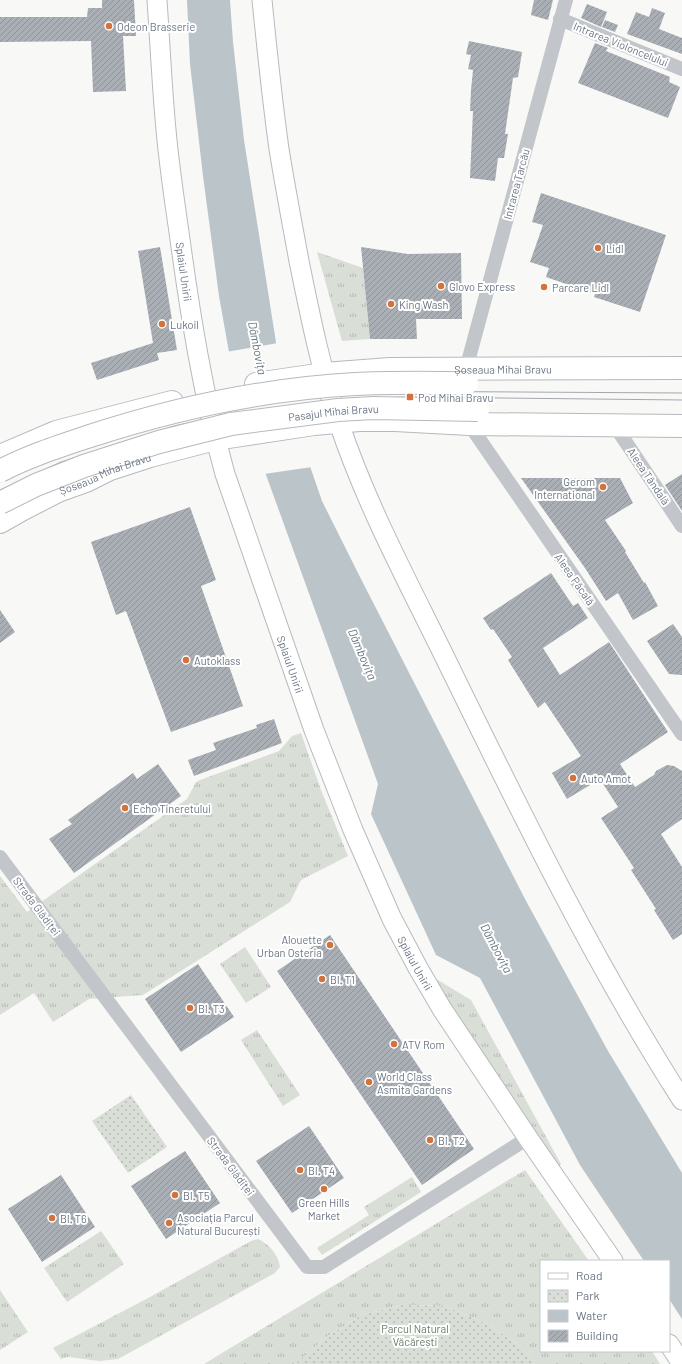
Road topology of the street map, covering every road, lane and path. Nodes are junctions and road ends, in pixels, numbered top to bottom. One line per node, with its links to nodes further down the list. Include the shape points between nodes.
1 (158, 0): 10 (main road, Splaiul Unirii, via 171,172 190,312)
2 (262, 0): 8 (main road, via 280,156 303,281)
3 (566, 0): 4 (street, Intrarea Tarcău)
4 (560, 19): 5 (street, Intrarea Violoncelului); 7 (street, Intrarea Tarcău)
5 (682, 69)
6 (682, 368): 7 (main road, Șoseaua Mihai Bravu)
7 (466, 369): 8 (main road, Șoseaua Mihai Bravu, via 390,369)
8 (324, 374): 10 (main road, Șoseaua Mihai Bravu); 12 (main road)
9 (682, 383): 18 (main road, bridge, via 368,384 307,388 226,400 151,417 52,448)
10 (205, 394): 16 (main road, Splaiul Unirii); 17 (main road, via 56,432)
11 (682, 412): 19 (main road, Pasajul Mihai Bravu, bridge, via 358,408 312,412 231,424 159,442 61,474)
12 (338, 422): 13 (main road, via 395,420); 16 (main road, Șoseaua Mihai Bravu); 24 (main road, via 362,484 492,753 625,1007)
13 (469, 424): 14 (main road); 22 (street, Aleea Păcală)
14 (616, 426): 15 (main road); 21 (street, Aleea Tândală)
15 (682, 426)
16 (215, 439): 20 (main road, Șoseaua Mihai Bravu, via 110,469 39,500); 25 (main road, Splaiul Unirii, via 314,730 373,876 418,968 442,1009)
17 (0, 456)
18 (0, 471)
19 (0, 504)
20 (0, 522)
21 (682, 526)
22 (682, 734)
23 (0, 857): 25 (street, Strada Glădiței, via 307,1267 324,1267)
24 (682, 1100)
25 (528, 1138): 26 (main road, Splaiul Unirii)
26 (612, 1260)
27 (670, 1346): 28 (main road)
28 (682, 1364)

